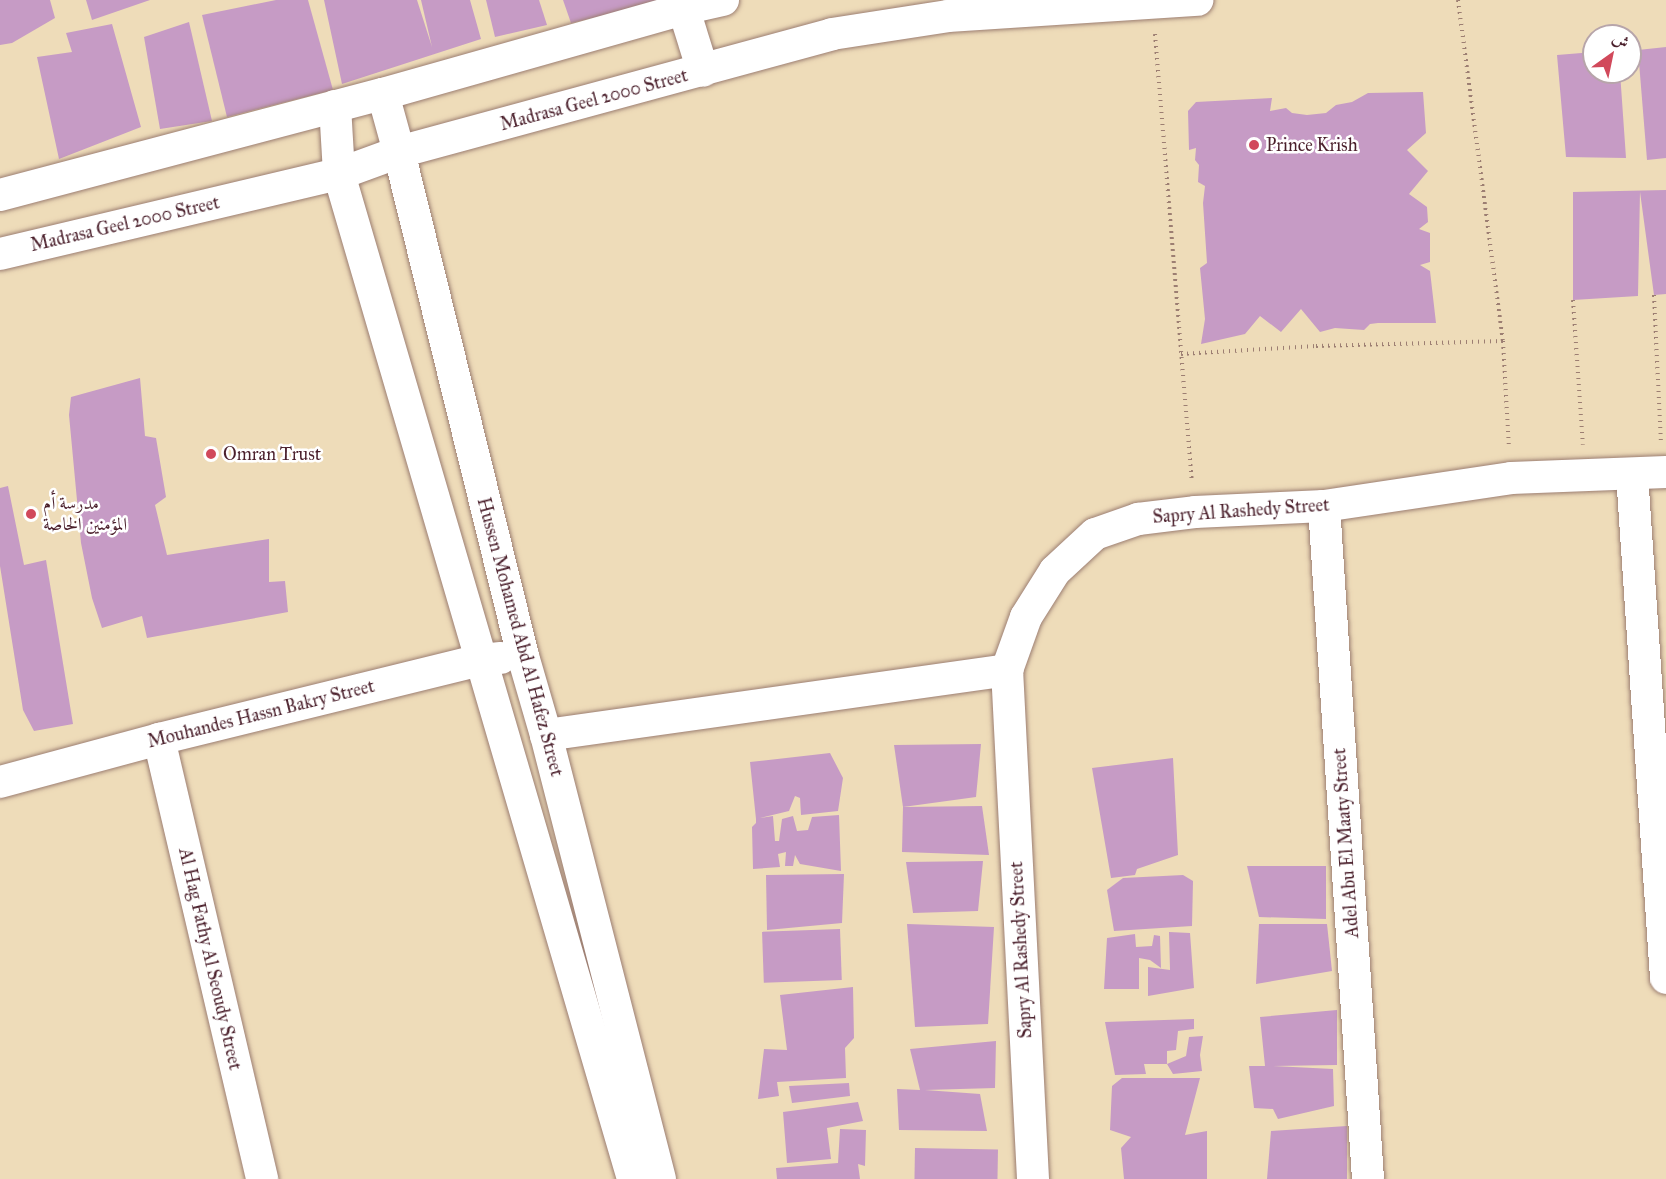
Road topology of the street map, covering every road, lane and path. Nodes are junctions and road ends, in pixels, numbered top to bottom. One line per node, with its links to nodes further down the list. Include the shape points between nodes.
1 (723, 0): 5 (street)
2 (1197, 0): 4 (street, Madrasa Geel 2000 Street)
3 (1458, 0): 15 (path)
4 (1153, 3): 6 (street, Madrasa Geel 2000 Street, via 948,16 832,34); 16 (path)
5 (682, 4): 6 (street); 7 (street)
6 (703, 71): 9 (street, Madrasa Geel 2000 Street)
7 (382, 94): 8 (street); 9 (street, Hussen Mohamed Abd Al Hafez Street)
8 (335, 106): 10 (street); 11 (street)
9 (399, 152): 10 (street, Madrasa Geel 2000 Street); 23 (street, Hussen Mohamed Abd Al Hafez Street)
10 (339, 174): 12 (street, Madrasa Geel 2000 Street); 24 (street)
11 (0, 195)
12 (0, 254)
13 (1654, 295): 17 (path)
14 (1573, 300): 19 (path)
15 (1503, 341): 16 (path); 20 (path)
16 (1181, 354): 22 (path)
17 (1664, 472): 18 (street, Sapry Al Rashedy Street)
18 (1632, 474): 19 (street, Sapry Al Rashedy Street); 29 (street)
19 (1585, 476): 20 (street, Sapry Al Rashedy Street)
20 (1511, 478): 21 (street, Sapry Al Rashedy Street)
21 (1324, 506): 22 (street, Sapry Al Rashedy Street); 34 (street, Adel Abu El Maaty Street)
22 (1195, 512): 25 (street, Sapry Al Rashedy Street, via 1138,519 1095,534 1055,571 1026,617)
23 (523, 656): 24 (street, Mouhandes Hassn Bakry Street); 26 (street, Hussen Mohamed Abd Al Hafez Street)
24 (481, 660): 27 (street, Mouhandes Hassn Bakry Street); 31 (street)
25 (1007, 670): 26 (street); 33 (street, Sapry Al Rashedy Street)
26 (546, 735): 32 (street, Hussen Mohamed Abd Al Hafez Street)
27 (159, 739): 28 (street, Mouhandes Hassn Bakry Street); 30 (street, Al Hag Fathy Al Seoudy Street)
28 (0, 782)
29 (1666, 978)
30 (262, 1179)
31 (633, 1179)
32 (660, 1179)
33 (1033, 1179)
34 (1368, 1179)

